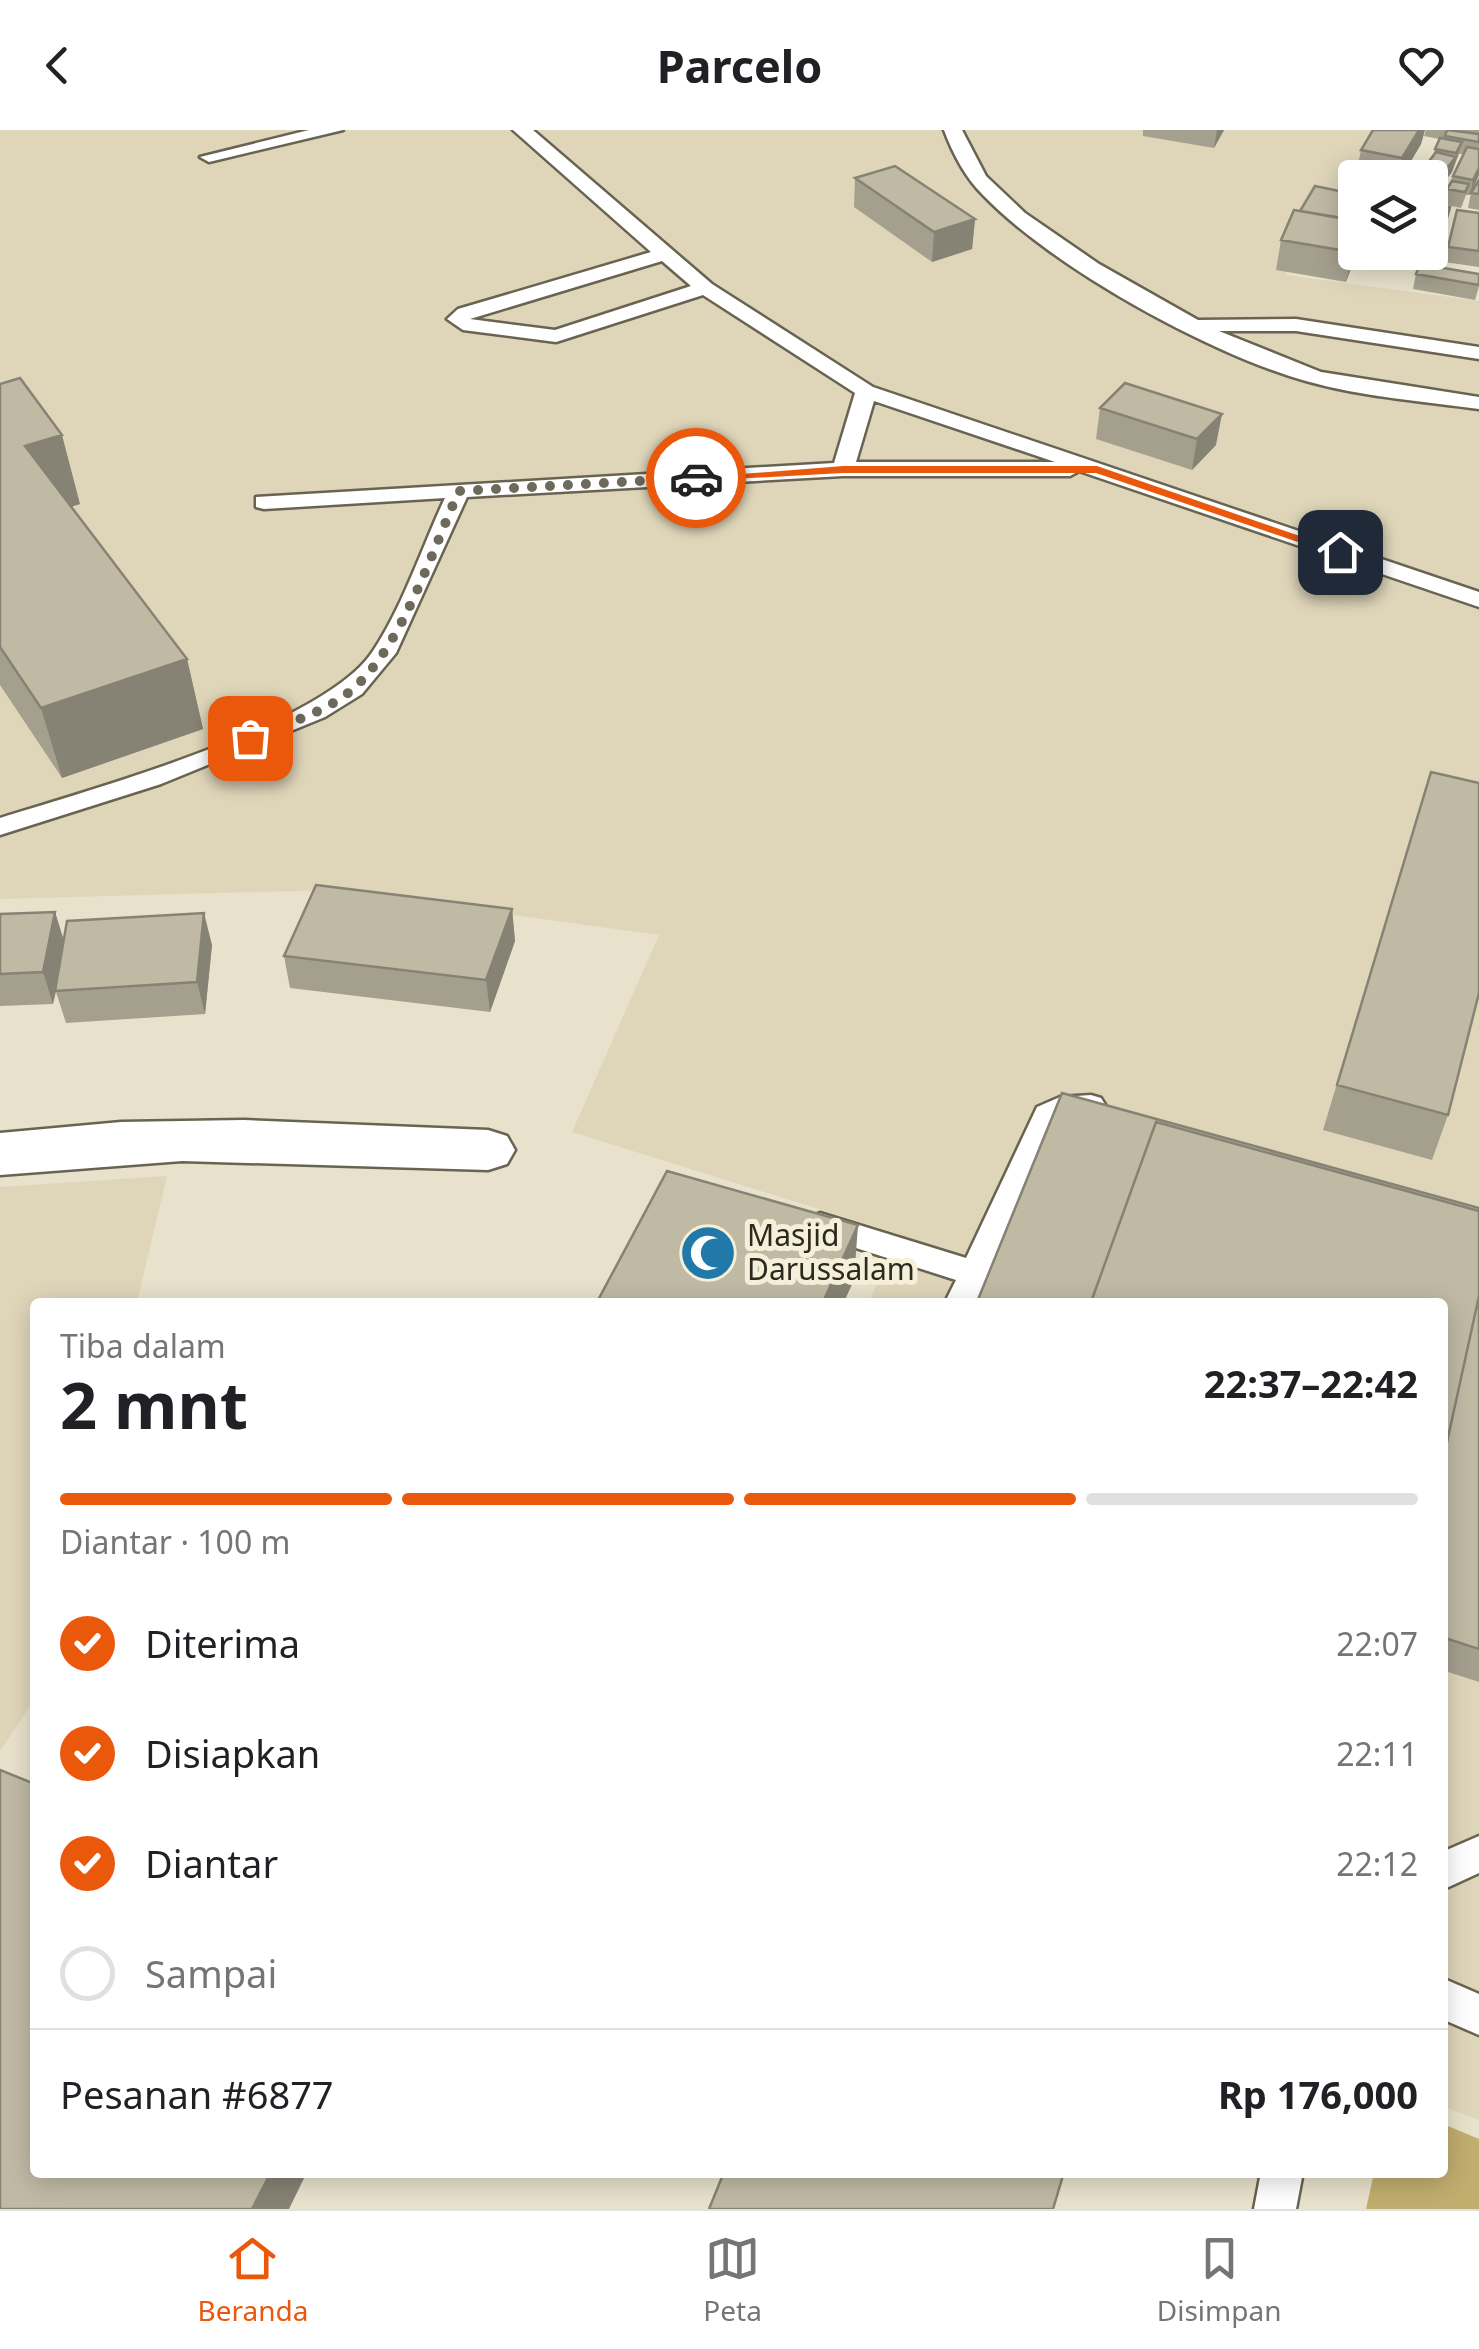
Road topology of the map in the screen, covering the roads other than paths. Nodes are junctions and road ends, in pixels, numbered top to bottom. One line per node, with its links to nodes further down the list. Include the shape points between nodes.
1 (334, 130): 4 (lane)
2 (522, 130): 5 (lane)
3 (953, 130): 7 (lane, via 961,153 990,191 1029,226)
4 (209, 156)
5 (664, 254): 6 (lane); 6 (lane, via 458,319 556,336)
6 (705, 288): 9 (lane)
7 (1199, 325): 8 (lane, via 1296,325); 10 (lane, via 1296,371)
8 (1479, 354)
9 (866, 390): 11 (lane); 12 (lane)
10 (1479, 403)
11 (843, 470): 12 (lane); 13 (lane)
12 (1097, 470): 15 (lane)
13 (459, 491): 14 (lane); 16 (lane, via 384,654 353,689 316,712 152,778)
14 (264, 502)
15 (1479, 600)
16 (0, 827)
17 (1114, 1110): 21 (lane, via 1080,1104 1047,1115)
18 (488, 1150): 19 (street, via 173,1141)
19 (0, 1154)
20 (793, 1217): 21 (lane)
21 (974, 1273): 22 (lane)
22 (963, 1298)
23 (1479, 1854): 24 (lane)
24 (1448, 1869)
25 (1448, 2001): 26 (lane)
26 (1479, 2014)
27 (1281, 2178): 28 (lane)
28 (1275, 2209)

